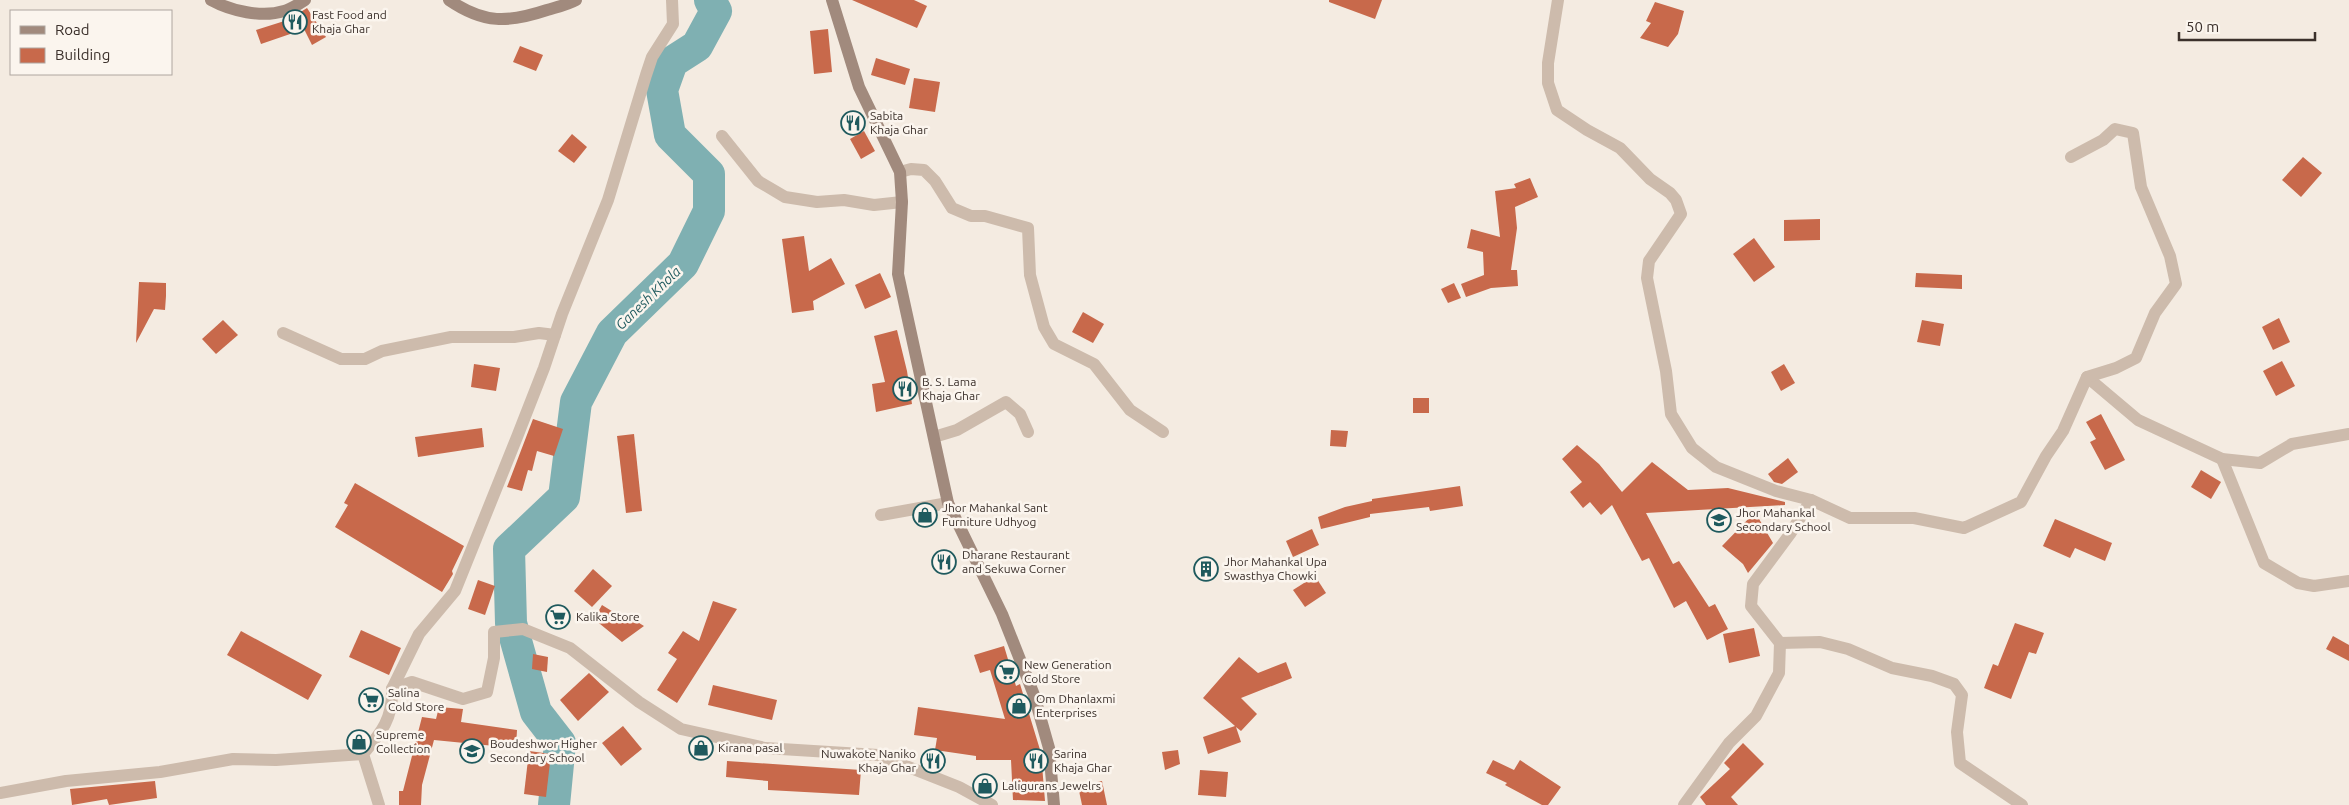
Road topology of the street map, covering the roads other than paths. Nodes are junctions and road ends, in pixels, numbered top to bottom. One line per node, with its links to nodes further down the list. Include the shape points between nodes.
1 (211, 0): 2 (main road, via 222,6 267,14 285,11)
2 (305, 0)
3 (449, 0): 4 (main road, via 464,10 497,20 533,15)
4 (576, 0)
5 (672, 0): 13 (street, via 673,24 652,57 608,200)
6 (832, 0): 10 (main road, via 859,87)
7 (1558, 0): 20 (street, via 1548,64 1548,83 1557,110 1620,148 1650,179 1670,193 1681,214 1649,261 1647,278 1666,371 1671,414 1692,448 1716,468)
8 (722, 136): 11 (street, via 758,181 785,196 817,202 844,200 874,205)
9 (2072, 157): 14 (street, via 2103,140 2115,129 2133,132 2141,187 2170,256 2176,284 2156,313 2136,358 2116,368)
10 (900, 172): 11 (main road); 16 (street, via 924,170 952,208 1028,228 1032,282 1044,327 1054,344 1094,364 1130,410)
11 (902, 202): 18 (main road, via 898,274)
12 (283, 333): 13 (street, via 341,358 365,359 382,351 450,337)
13 (555, 335): 25 (street, via 454,591 419,634)
14 (2086, 376): 19 (street, via 2138,420); 20 (street, via 2063,430 2021,502 1964,528 1914,518 1850,518)
15 (1028, 432): 18 (street, via 1020,414 1006,402 957,430)
16 (1163, 432)
17 (2349, 434): 19 (street, via 2292,444 2260,463)
18 (934, 437): 21 (main road)
19 (2222, 459): 23 (street, via 2264,564 2298,583 2314,586)
20 (1811, 500): 24 (street, via 1753,584 1751,606)
21 (948, 503): 22 (street); 30 (main road, via 1002,614 1034,695 1049,748)
22 (881, 515)
23 (2349, 581)
24 (1780, 643): 31 (street, via 1779,673 1756,716 1730,742); 32 (street, via 1820,642 1848,649 1892,668 1954,684 1962,695 1957,732 1960,763)
25 (392, 689): 26 (street, via 393,706 382,732); 29 (street, via 412,682 463,700 487,692 494,658 494,632 523,629 570,648 639,702 681,729 765,748 878,755 959,787)
26 (363, 754): 27 (street, via 233,760 160,772 66,781); 28 (street)
27 (0, 793)
28 (379, 805)
29 (992, 805)
30 (1054, 805)
31 (1684, 805)
32 (2022, 805)

